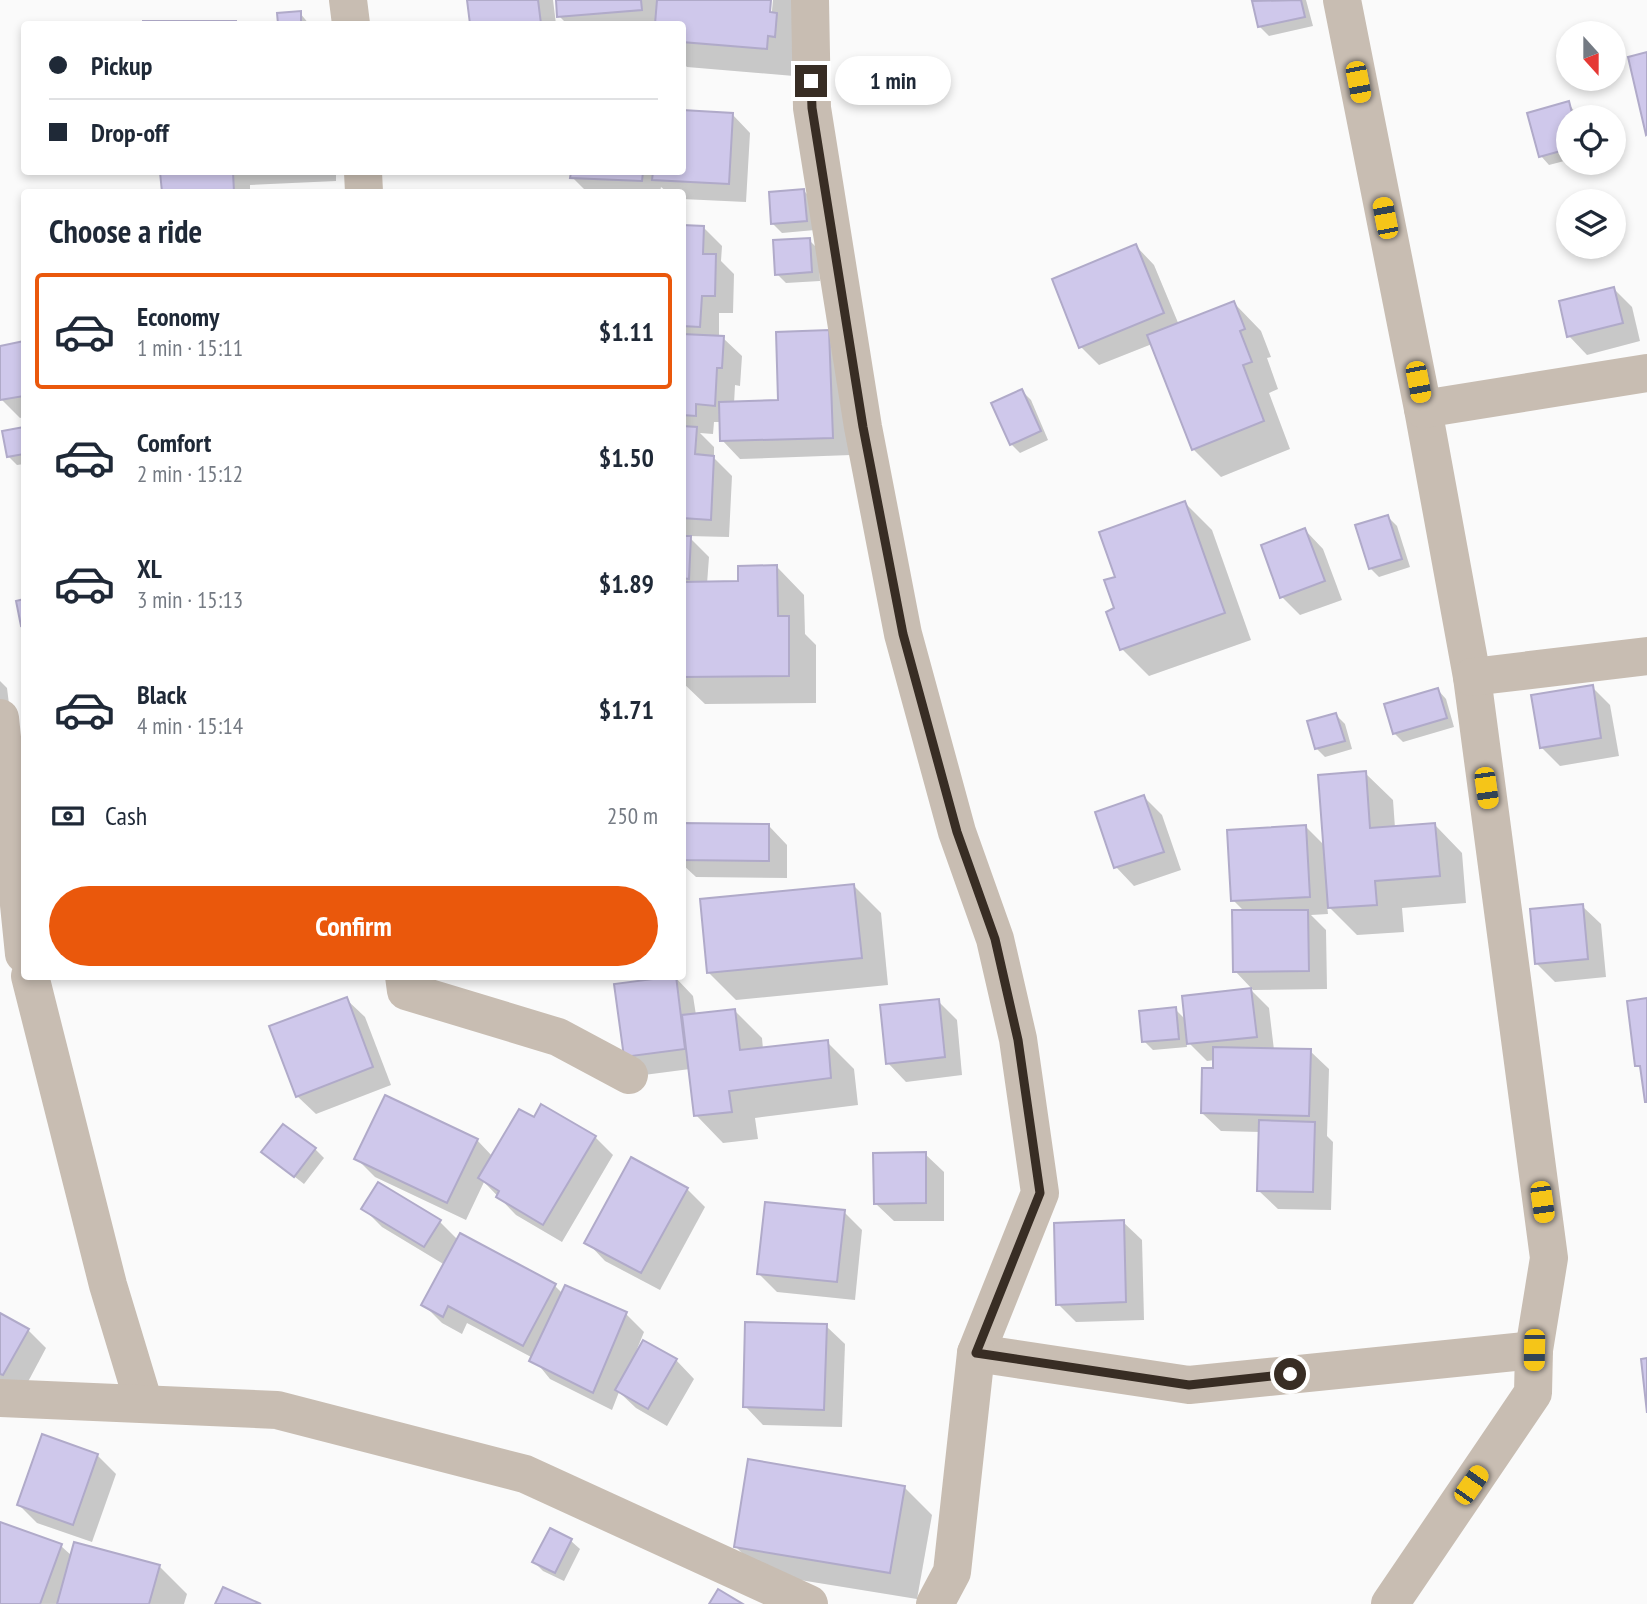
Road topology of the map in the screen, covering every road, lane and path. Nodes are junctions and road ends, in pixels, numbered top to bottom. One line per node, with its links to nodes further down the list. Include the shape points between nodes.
1 (348, 0): 4 (street)
2 (810, 0): 15 (street, via 812,108 865,440 903,634 957,832 995,939 1018,1040 1040,1193)
3 (1342, 0): 6 (street)
4 (351, 21)
5 (1647, 373): 6 (street)
6 (1423, 409): 8 (street)
7 (1647, 656): 8 (street)
8 (1472, 677): 14 (street, via 1549,1258)
9 (0, 718): 10 (street)
10 (21, 924)
11 (31, 980): 17 (street, via 108,1285)
12 (405, 980): 13 (street, via 406,991 558,1037)
13 (629, 1075)
14 (1534, 1350): 15 (street, via 1189,1385); 20 (street, via 1533,1392)
15 (976, 1353): 19 (street, via 952,1572)
16 (0, 1398): 17 (street)
17 (144, 1404): 18 (street, via 277,1410 525,1474)
18 (810, 1604)
19 (935, 1604)
20 (1390, 1604)

